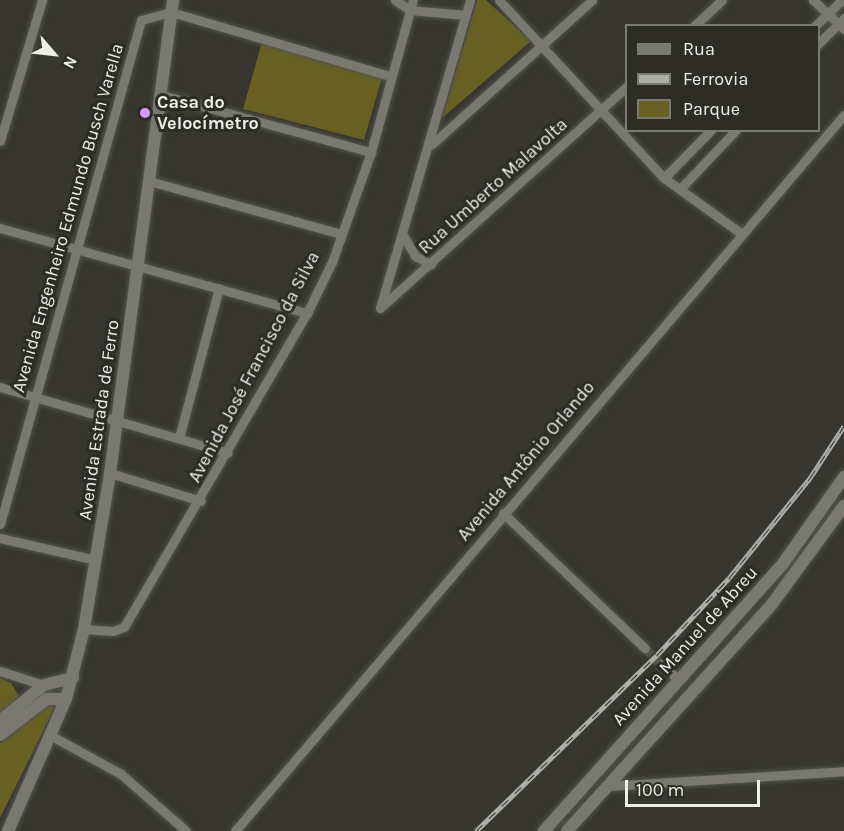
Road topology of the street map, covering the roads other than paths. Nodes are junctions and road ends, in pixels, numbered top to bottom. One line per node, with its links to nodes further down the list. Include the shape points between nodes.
1 (42, 0): 25 (street)
2 (395, 0): 9 (street)
3 (470, 0): 12 (street)
4 (500, 0): 17 (street)
5 (592, 0): 17 (street)
6 (722, 0): 14 (street)
7 (813, 0): 11 (street)
8 (842, 0): 11 (street)
9 (411, 5): 12 (street); 18 (street, Avenida José Francisco da Silva)
10 (172, 6): 18 (street); 20 (street, Avenida Estrada de Ferro); 35 (street, Avenida Engenheiro Edmundo Busch Varella, via 141,20)
11 (827, 14): 13 (street); 15 (street)
12 (466, 15): 26 (street)
13 (842, 23): 16 (street)
14 (696, 24)
15 (817, 24)
16 (820, 43)
17 (542, 46): 21 (street); 26 (street)
18 (390, 76): 27 (street, Avenida José Francisco da Silva)
19 (625, 89): 21 (street, Rua Umberto Malavolta)
20 (162, 95): 27 (street); 29 (street, Avenida Estrada de Ferro)
21 (600, 111): 28 (street); 36 (street, Rua Umberto Malavolta)
22 (844, 115): 34 (street, Avenida Antônio Orlando)
23 (709, 132): 28 (street)
24 (734, 132): 30 (street)
25 (0, 141)
26 (429, 146): 33 (street)
27 (370, 152): 32 (street, Avenida José Francisco da Silva)
28 (664, 178): 30 (street)
29 (148, 180): 32 (street); 37 (street, Avenida Estrada de Ferro)
30 (680, 189): 34 (street)
31 (0, 228): 35 (street)
32 (341, 234): 39 (street, Avenida José Francisco da Silva)
33 (403, 234): 36 (street, via 416,256); 36 (street, Rua Umberto Malavolta, via 380,308)
34 (742, 234): 49 (street, Avenida Antônio Orlando)
35 (76, 250): 37 (street); 41 (street, Avenida Engenheiro Edmundo Busch Varella)
36 (431, 264)
37 (137, 267): 38 (street); 42 (street, Avenida Estrada de Ferro)
38 (219, 288): 39 (street); 43 (street)
39 (307, 313): 44 (street, Avenida José Francisco da Silva)
40 (0, 387): 41 (street)
41 (34, 397): 42 (street); 50 (street, Avenida Engenheiro Edmundo Busch Varella)
42 (116, 421): 43 (street); 45 (street, Avenida Estrada de Ferro)
43 (179, 438): 44 (street)
44 (228, 453): 47 (street, Avenida José Francisco da Silva)
45 (110, 472): 47 (street); 52 (street, Avenida Estrada de Ferro)
46 (844, 477): 58 (street, Avenida Manuel de Abreu, via 782,565)
47 (201, 501): 53 (street, Avenida José Francisco da Silva, via 124,627 113,631)
48 (844, 506): 65 (street, Avenida Manuel de Abreu, via 772,604)
49 (503, 513): 54 (street); 69 (street, Avenida Antônio Orlando)
50 (0, 524)
51 (0, 537): 52 (street)
52 (96, 560): 53 (street, Avenida Estrada de Ferro)
53 (84, 629): 57 (street, Avenida Estrada de Ferro)
54 (645, 648)
55 (662, 664): 58 (street)
56 (0, 671): 59 (street)
57 (73, 678): 59 (street); 60 (street, Avenida Estrada de Ferro)
58 (677, 678): 70 (street, Avenida Manuel de Abreu)
59 (44, 685): 61 (street)
60 (66, 699): 62 (street, via 47,699); 63 (street, Avenida Estrada de Ferro)
61 (0, 721)
62 (0, 735)
63 (50, 735): 67 (street, Avenida Estrada de Ferro); 68 (street, via 121,774)
64 (844, 771): 65 (street)
65 (608, 786): 71 (street, Avenida Manuel de Abreu)
66 (0, 829): 67 (street)
67 (7, 831)
68 (186, 831)
69 (235, 831)
70 (544, 831)
71 (567, 831)

